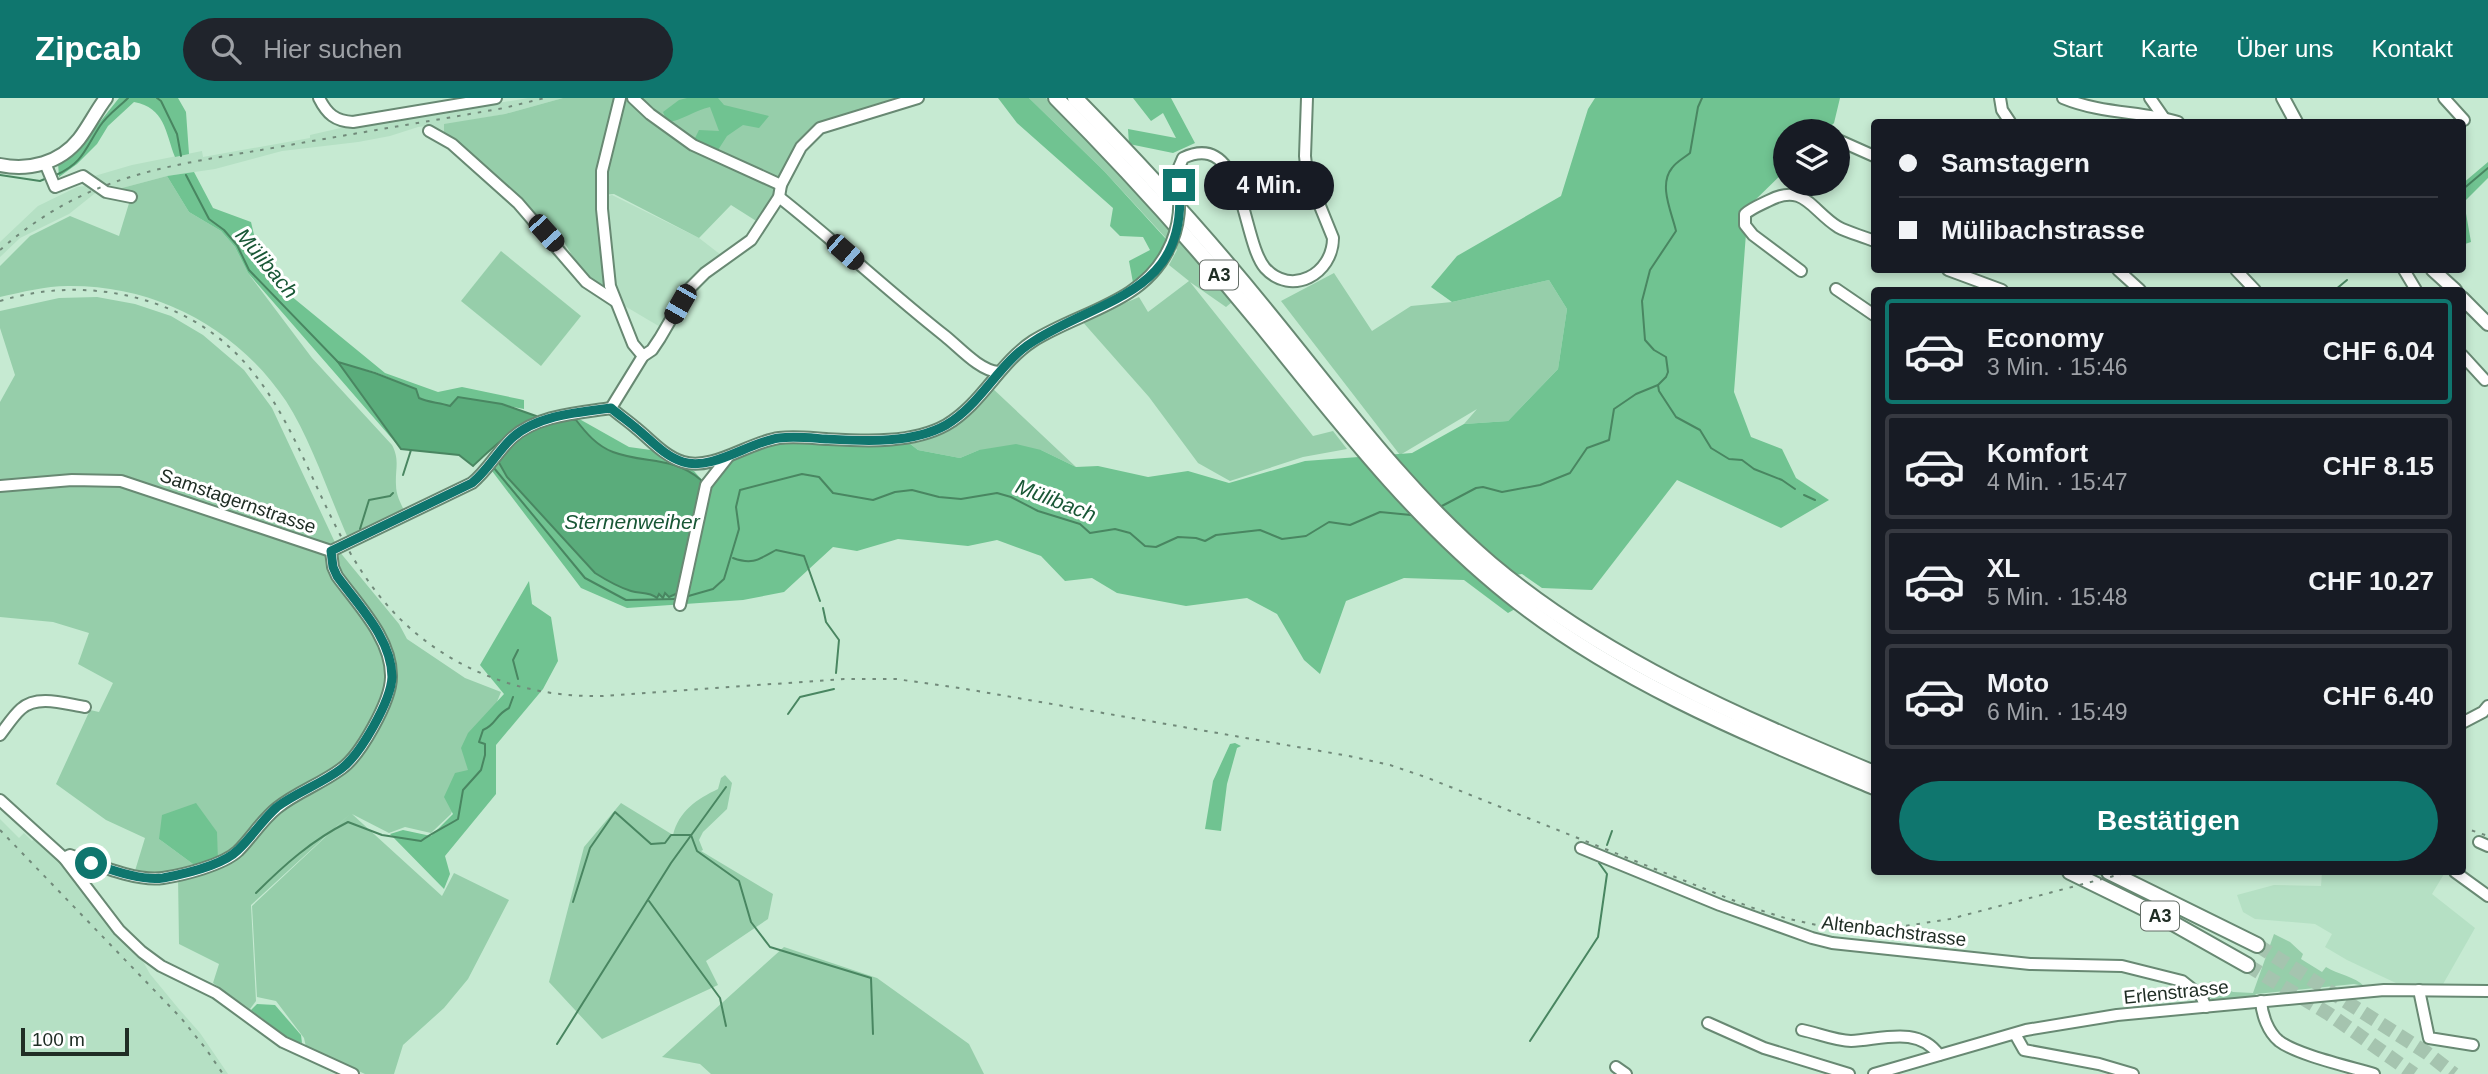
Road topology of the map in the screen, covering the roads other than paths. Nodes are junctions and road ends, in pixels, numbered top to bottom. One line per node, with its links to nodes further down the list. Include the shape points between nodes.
1 (106, 98): 24 (main road, via 76,142)
2 (319, 98): 3 (street, via 333,117 353,122)
3 (496, 98)
4 (620, 98): 39 (street, via 602,171 602,209)
5 (633, 98): 26 (street, via 693,145)
6 (918, 98): 26 (street, via 820,128 800,147)
7 (1056, 98): 48 (highway, A3, via 1209,263)
8 (1075, 98): 48 (highway, A3, via 1224,261)
9 (1307, 98): 45 (street, bridge, via 1307,174 1333,238 1328,262 1314,276 1290,281 1265,267 1231,174 1215,156 1192,154 1183,158 1177,172 1180,214 1154,273 1136,289 1034,340)
10 (2000, 98): 17 (street)
11 (2063, 98): 15 (street)
12 (2150, 98): 16 (street)
13 (2283, 98): 19 (main road)
14 (2444, 98): 20 (street)
15 (2103, 117): 16 (street)
16 (2164, 118): 18 (street)
17 (2008, 119)
18 (2168, 119)
19 (2294, 119)
20 (2463, 119)
21 (429, 131): 39 (street, via 452,144 519,203 586,282)
22 (1850, 145): 23 (street)
23 (1871, 155)
24 (45, 163): 25 (main road, via 24,168); 27 (street, via 55,187 83,176 106,192)
25 (0, 165)
26 (780, 191): 43 (street, via 751,240 688,290 652,350); 45 (street, via 901,301 972,358)
27 (131, 197)
28 (1871, 240): 29 (street, via 1839,227 1791,193 1750,209 1745,225 1753,235)
29 (1801, 271)
30 (1956, 273): 34 (street)
31 (2121, 273): 35 (street)
32 (2239, 273): 36 (street)
33 (2436, 273): 37 (main road)
34 (1994, 287)
35 (2137, 287)
36 (2252, 287)
37 (2452, 287)
38 (1836, 289): 41 (street)
39 (615, 301): 43 (street)
40 (2466, 302): 42 (main road)
41 (1871, 313)
42 (2488, 324)
43 (643, 356): 47 (street)
44 (2466, 359): 46 (street)
45 (998, 372): 49 (street, via 972,404 935,430 870,440 778,438)
46 (2486, 380)
47 (611, 408): 50 (street, via 658,448); 53 (street, Samstagernstrasse, via 527,426 472,483)
48 (1376, 456): 54 (highway, A3, via 1423,516)
49 (728, 457): 50 (street); 51 (street)
50 (686, 463): 51 (street)
51 (706, 485): 55 (street)
52 (0, 486): 53 (street, Samstagernstrasse, via 121,481)
53 (331, 551): 64 (street, via 337,576 385,647 392,679 386,701 354,757 276,808 237,851 212,864 152,878 70,855)
54 (1487, 569): 60 (highway, A3, via 1646,669); 61 (highway, A3, via 1555,629 1648,685)
55 (680, 605)
56 (2488, 706): 58 (street)
57 (85, 707): 59 (street, via 33,702 22,707)
58 (2466, 721)
59 (0, 735)
60 (1871, 772)
61 (1871, 786)
62 (0, 800): 64 (street)
63 (1581, 848): 74 (street, Altenbachstrasse, via 1812,938 2030,964 2122,966 2182,981 2201,996)
64 (64, 858): 80 (street, via 119,930 142,952 216,993 283,1042)
65 (2076, 875): 70 (highway, A3)
66 (2115, 875): 69 (highway, A3)
67 (2459, 875): 68 (street)
68 (2488, 896)
69 (2257, 945)
70 (2247, 964)
71 (2419, 990): 72 (street, Erlenstrasse); 73 (street, Erlenstrasse); 78 (street, via 2429,1038)
72 (2488, 991)
73 (2261, 1001): 74 (street, Erlenstrasse); 84 (street, via 2266,1022 2279,1041)
74 (2206, 1007): 77 (street, Erlenstrasse, via 2117,1015)
75 (1708, 1023): 81 (street, via 1763,1048)
76 (1802, 1030): 79 (street, via 1849,1041 1888,1035 1916,1039)
77 (2015, 1034): 79 (street, Erlenstrasse); 83 (street, via 2024,1051)
78 (2473, 1045)
79 (1939, 1055): 82 (street, Erlenstrasse)
80 (353, 1074)
81 (1849, 1074)
82 (1874, 1074)
83 (2133, 1074)
84 (2374, 1074)

